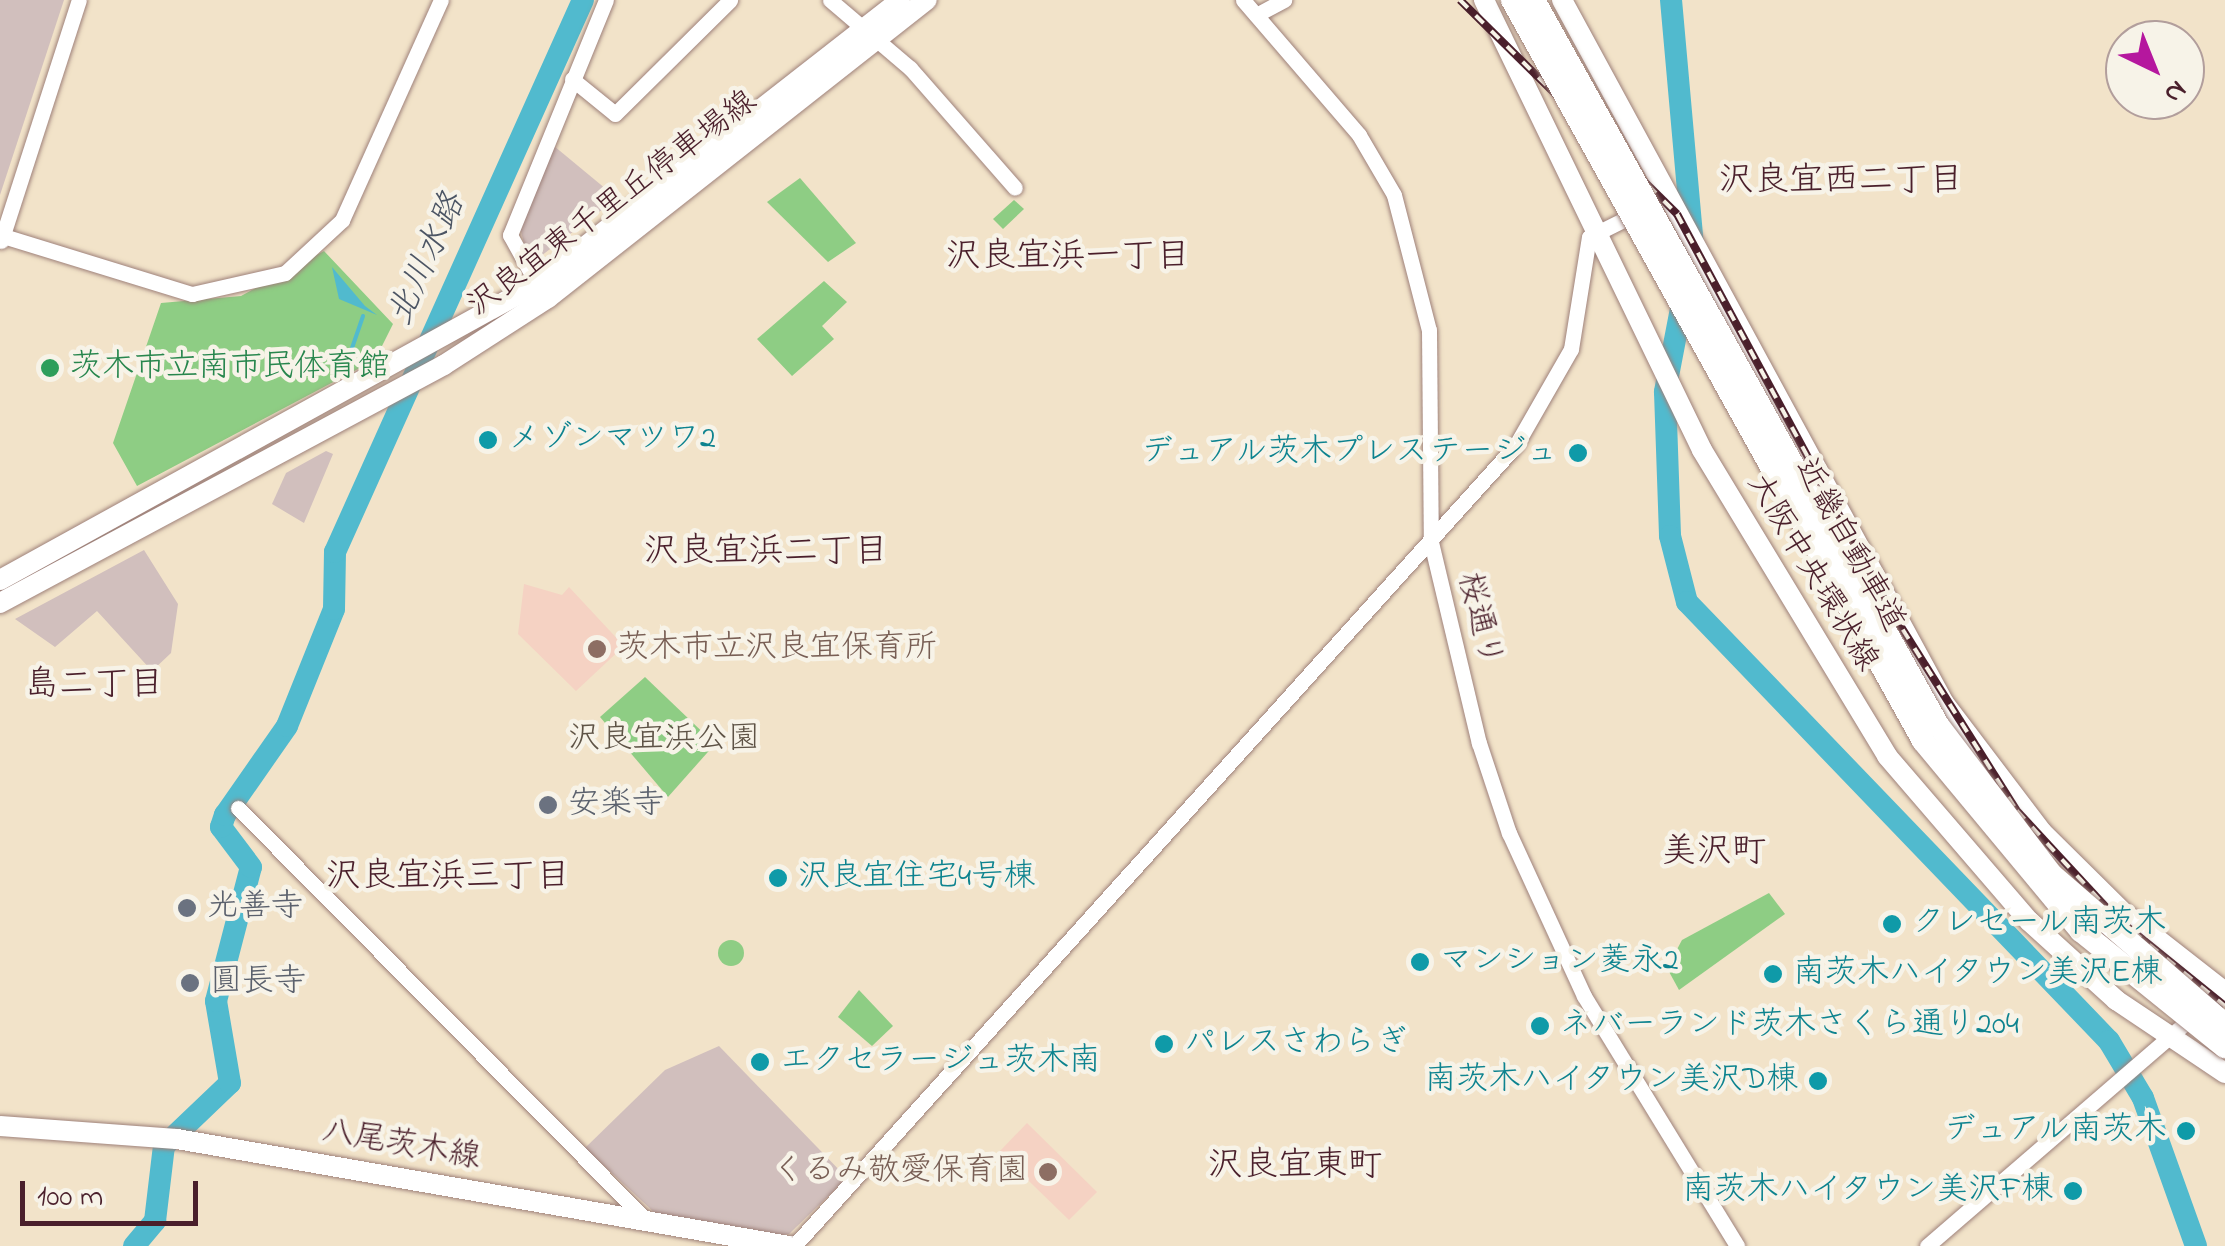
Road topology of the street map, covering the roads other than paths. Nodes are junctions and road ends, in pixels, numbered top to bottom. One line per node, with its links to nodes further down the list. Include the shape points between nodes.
1 (79, 0): 20 (street)
2 (440, 0): 20 (street, via 342,220 286,273 192,294)
3 (606, 0): 16 (street)
4 (730, 0): 16 (street, via 615,114)
5 (830, 0): 15 (street)
6 (900, 0): 15 (main road, 沢良宜東千里丘停車場線)
7 (927, 0): 15 (main road, 沢良宜東千里丘停車場線)
8 (1242, 0): 14 (street, 桜通り)
9 (1284, 0): 14 (street)
10 (1512, 0): 29 (highway, 近畿自動車道, bridge, via 1923,741 2080,932)
11 (1534, 0): 27 (highway, 近畿自動車道, bridge, via 1938,726 2051,874)
12 (1558, 0): 13 (main road); 18 (main road, 大阪中央環状線)
13 (1489, 12): 19 (main road, 大阪中央環状線)
14 (1256, 16): 22 (street, 桜通り, via 1359,135 1407,230 1432,365)
15 (869, 35): 17 (street); 21 (main road, 沢良宜東千里丘停車場線); 24 (main road, 沢良宜東千里丘停車場線, via 616,248 444,364)
16 (572, 79): 21 (street, via 510,235)
17 (1015, 188)
18 (1663, 196): 19 (street); 26 (main road, 大阪中央環状線, via 1974,748 2100,892)
19 (1601, 237): 22 (street, via 1590,238 1581,308 1555,390); 28 (main road, 大阪中央環状線, via 1702,450 1887,756 2029,921)
20 (1, 239)
21 (537, 284): 23 (main road, 沢良宜東千里丘停車場線, via 405,364)
22 (1430, 542): 33 (street); 34 (street, 桜通り, via 1509,833 1584,996)
23 (0, 580)
24 (0, 603)
25 (238, 808): 32 (street)
26 (2224, 991): 28 (street)
27 (2225, 1024)
28 (2169, 1038): 30 (main road, 大阪中央環状線); 35 (street)
29 (2225, 1047)
30 (2225, 1073)
31 (0, 1126): 32 (main road, 八尾茨木線, via 169,1139)
32 (648, 1222): 33 (main road, 八尾茨木線)
33 (792, 1246)
34 (1737, 1246)
35 (1927, 1246)

